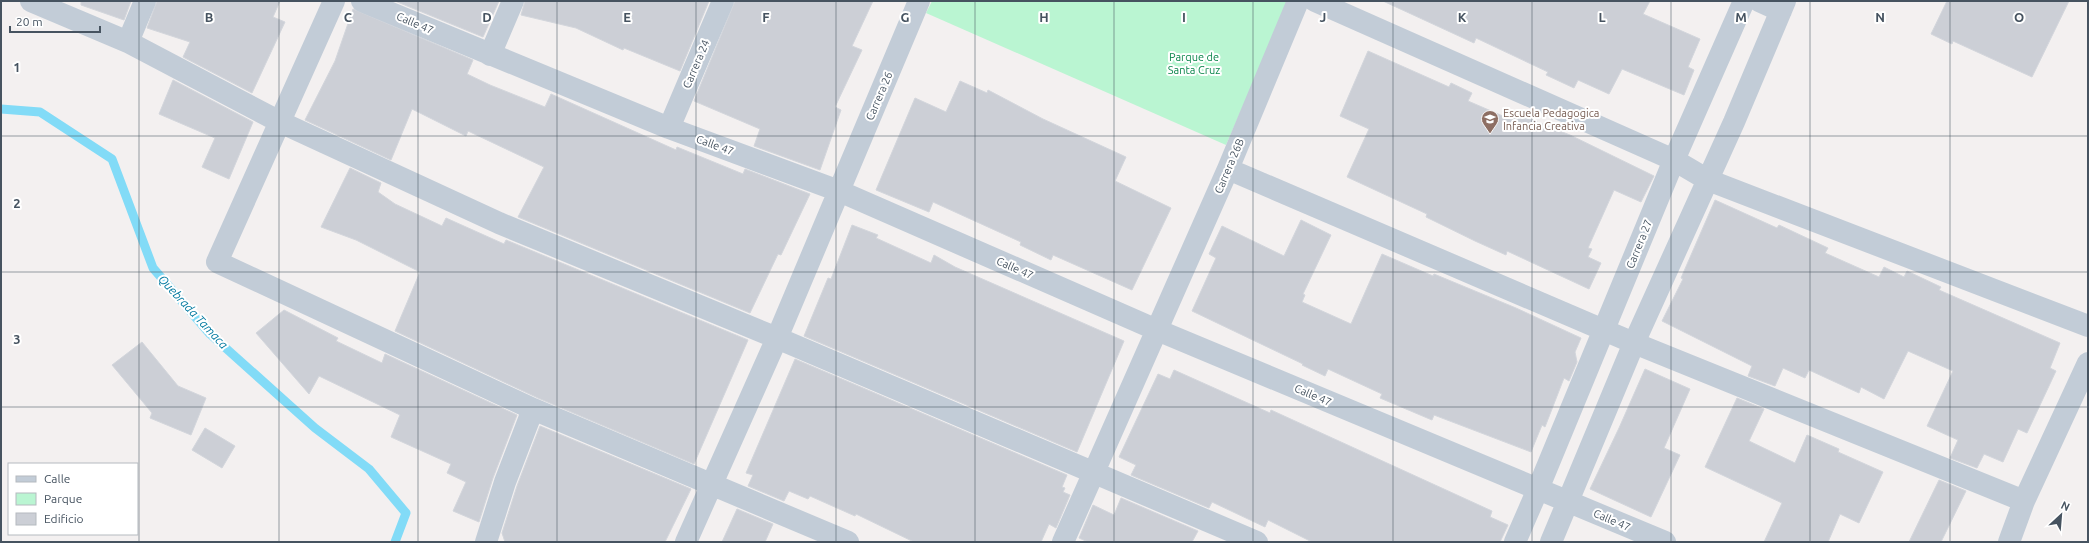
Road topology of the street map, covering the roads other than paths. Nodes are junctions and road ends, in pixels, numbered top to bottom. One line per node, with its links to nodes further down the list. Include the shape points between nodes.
1 (31, 1): 13 (street)
2 (145, 1): 13 (street)
3 (334, 1): 15 (street)
4 (362, 1): 14 (street, Calle 47)
5 (513, 1): 14 (street)
6 (723, 1): 16 (street, Carrera 24)
7 (919, 1): 20 (street, Carrera 26)
8 (1298, 1): 18 (street, Carrera 26B)
9 (1315, 1): 17 (street)
10 (1744, 1): 17 (street, Carrera 27)
11 (1759, 1): 12 (street)
12 (1783, 6): 19 (street)
13 (128, 42): 15 (street)
14 (490, 55): 16 (street, Calle 47)
15 (280, 122): 24 (street, via 499,223); 27 (street, via 218,262)
16 (669, 128): 20 (street, Calle 47)
17 (1674, 160): 19 (street); 22 (street, Carrera 27)
18 (1228, 170): 22 (street); 23 (street, Carrera 26B)
19 (1708, 180): 21 (street); 25 (street)
20 (839, 191): 23 (street, Calle 47); 24 (street, Carrera 26)
21 (2088, 326)
22 (1605, 329): 25 (street); 30 (street, Carrera 27)
23 (1157, 330): 28 (street, Carrera 26B); 30 (street, Calle 47)
24 (777, 338): 28 (street); 29 (street, Carrera 26)
25 (1634, 343): 31 (street); 32 (street)
26 (2088, 363): 31 (street)
27 (533, 408): 29 (street); 33 (street)
28 (1093, 472): 36 (street, Carrera 26B); 37 (street)
29 (712, 484): 34 (street, Carrera 26); 35 (street)
30 (1538, 489): 32 (street, Calle 47); 38 (street, Carrera 27)
31 (2024, 501): 41 (street)
32 (1569, 502): 39 (street); 40 (street, Calle 47)
33 (486, 542)
34 (686, 542)
35 (848, 542)
36 (1063, 542)
37 (1257, 542)
38 (1515, 542)
39 (1551, 542)
40 (1665, 542)
41 (2009, 542)

